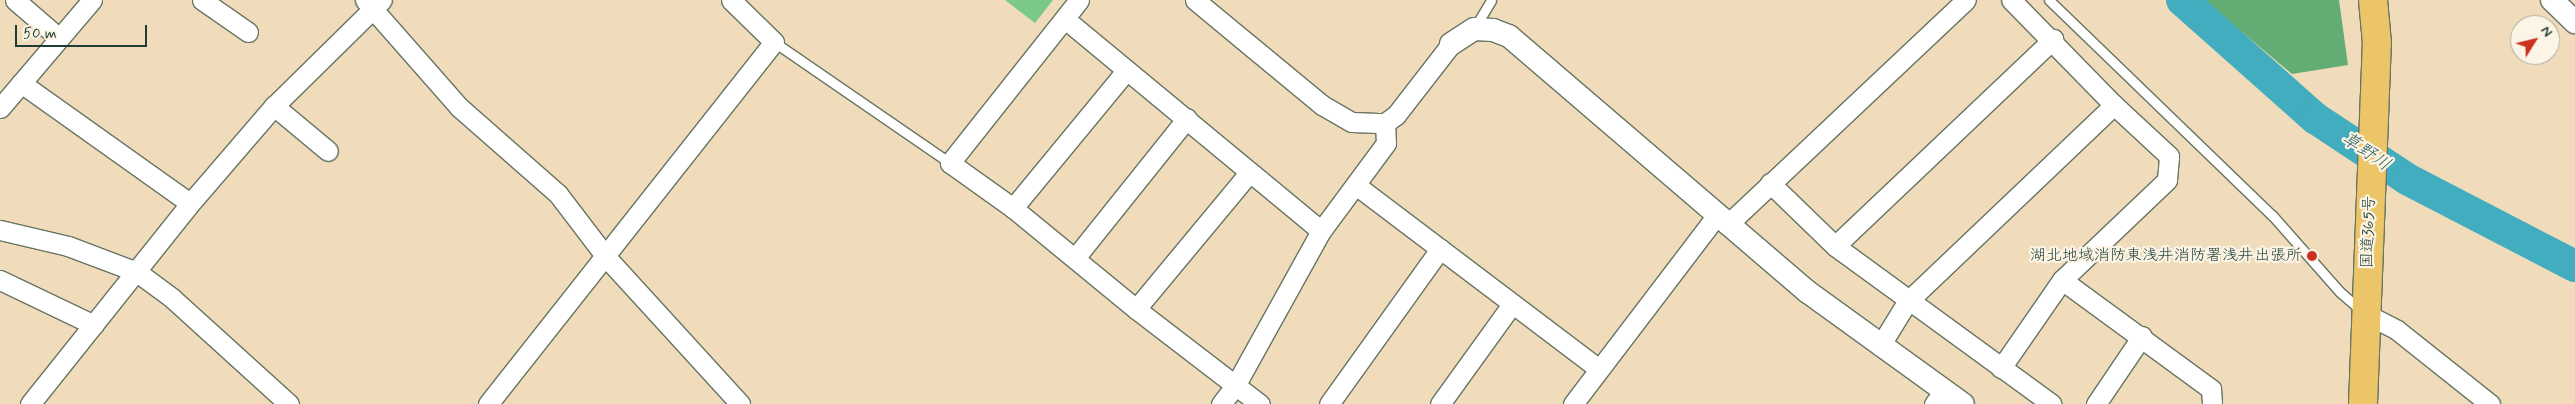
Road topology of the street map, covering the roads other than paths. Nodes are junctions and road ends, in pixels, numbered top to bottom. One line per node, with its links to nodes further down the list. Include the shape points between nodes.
1 (15, 0): 18 (street)
2 (92, 0): 18 (street)
3 (202, 0): 17 (street)
4 (731, 0): 20 (street)
5 (1079, 0): 14 (street)
6 (1195, 0): 27 (street, via 1322,105 1352,122)
7 (1491, 0): 16 (lane)
8 (1966, 0): 31 (street)
9 (2011, 0): 19 (street)
10 (2049, 0): 47 (lane, via 2272,215 2340,292)
11 (2373, 0): 47 (highway, 国道365号, via 2377,44)
12 (2552, 0): 15 (street)
13 (373, 4): 24 (street); 40 (street, via 460,107 558,194)
14 (1065, 18): 22 (street); 29 (street)
15 (2575, 22)
16 (1474, 29): 21 (street); 35 (street, via 1493,30 1509,36)
17 (248, 32)
18 (60, 38): 23 (street)
19 (2053, 39): 25 (street); 38 (street)
20 (774, 42): 29 (lane); 40 (street)
21 (1451, 44): 27 (street, via 1396,115)
22 (1126, 71): 26 (street); 34 (street)
23 (8, 94): 33 (street)
24 (274, 106): 28 (street); 33 (street)
25 (2114, 106): 44 (street, via 2169,156 2167,180); 45 (street)
26 (1187, 118): 30 (street); 41 (street)
27 (1385, 123): 32 (street, via 1386,143)
28 (328, 151)
29 (950, 163): 34 (street)
30 (1249, 173): 37 (street); 48 (street)
31 (1770, 183): 35 (street); 38 (street)
32 (1357, 186): 37 (street); 39 (street)
33 (190, 203): 42 (street)
34 (1013, 208): 41 (street)
35 (1721, 220): 51 (street); 53 (street)
36 (0, 230): 42 (street, via 68,246)
37 (1321, 231): 54 (street)
38 (1834, 246): 45 (street)
39 (1440, 249): 46 (street); 63 (street)
40 (606, 257): 59 (street); 60 (street)
41 (1075, 258): 48 (street)
42 (137, 272): 49 (street); 58 (street, via 172,298)
43 (0, 280): 49 (street)
44 (2062, 280): 50 (street); 52 (street)
45 (1907, 302): 51 (street); 52 (street)
46 (1512, 304): 53 (street); 56 (street)
47 (2366, 306): 69 (highway, 国道365号); 70 (street)
48 (1136, 309): 54 (street)
49 (94, 325): 57 (street)
50 (2142, 336): 67 (street); 68 (street, via 2211,389)
51 (1880, 346): 55 (street)
52 (2001, 368): 66 (street)
53 (1599, 369): 64 (street)
54 (1235, 386): 61 (street); 62 (street)
55 (1939, 397): 65 (street)
56 (1448, 401)
57 (30, 404)
58 (289, 404)
59 (488, 404)
60 (740, 404)
61 (1221, 404)
62 (1260, 404)
63 (1329, 404)
64 (1573, 404)
65 (1963, 404)
66 (2052, 404)
67 (2096, 404)
68 (2212, 404)
69 (2363, 404)
70 (2490, 404)

